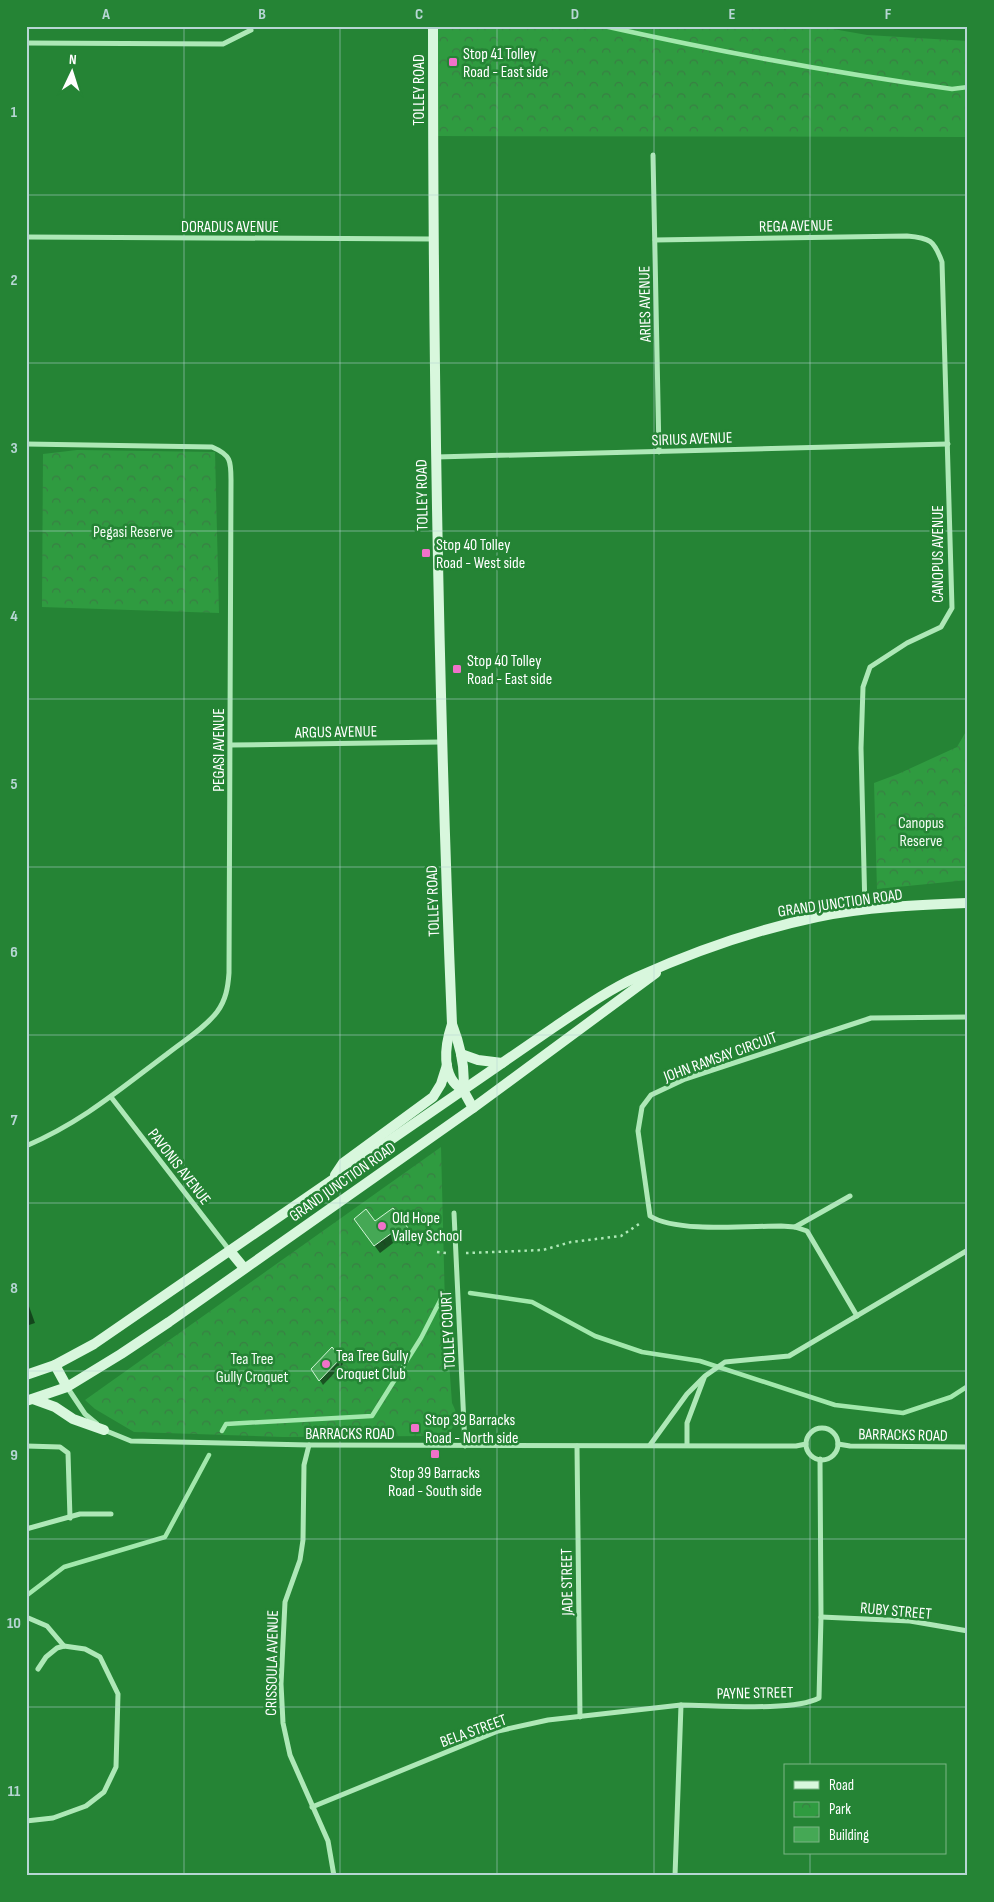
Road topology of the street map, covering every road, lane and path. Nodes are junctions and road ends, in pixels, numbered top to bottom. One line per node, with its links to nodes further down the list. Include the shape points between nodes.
1 (432, 26): 6 (main road, TOLLEY ROAD)
2 (251, 30): 3 (street, via 223,44)
3 (26, 43)
4 (653, 155): 7 (street, ARIES AVENUE)
5 (26, 237): 6 (street, DORADUS AVENUE)
6 (433, 239): 12 (main road, TOLLEY ROAD)
7 (656, 240): 8 (street, REGA AVENUE, via 908,236 924,238); 11 (street, ARIES AVENUE)
8 (935, 244): 10 (street, CANOPUS AVENUE, via 942,262)
9 (26, 444): 14 (street, PEGASI AVENUE, via 198,445 224,452 231,462)
10 (948, 444): 11 (street, SIRIUS AVENUE); 16 (street, CANOPUS AVENUE, via 952,608 941,627 907,643 870,667 863,687 861,748)
11 (659, 452): 12 (street, SIRIUS AVENUE)
12 (436, 457): 13 (main road, TOLLEY ROAD)
13 (441, 742): 14 (street, ARGUS AVENUE); 19 (main road, TOLLEY ROAD)
14 (231, 745): 24 (street, PEGASI AVENUE, via 229,973 225,1000 208,1021)
15 (968, 903): 16 (main road, GRAND JUNCTION ROAD)
16 (865, 910): 17 (main road, GRAND JUNCTION ROAD, via 768,928)
17 (664, 966): 21 (main road, GRAND JUNCTION ROAD, via 607,993); 25 (main road, GRAND JUNCTION ROAD)
18 (968, 1017): 30 (street, JOHN RAMSAY CIRCUIT, via 871,1018 685,1079 651,1096 642,1107 638,1131)
19 (452, 1024): 20 (main road, TOLLEY ROAD); 22 (main road, TOLLEY ROAD, via 446,1043)
20 (460, 1054): 21 (main road); 23 (main road, TOLLEY ROAD, via 465,1074)
21 (502, 1063): 23 (main road, GRAND JUNCTION ROAD)
22 (447, 1065): 23 (main road, TOLLEY ROAD, via 455,1085); 27 (main road, via 433,1097 342,1163)
23 (463, 1090): 25 (main road); 27 (main road, GRAND JUNCTION ROAD)
24 (111, 1097): 26 (street, PEGASI AVENUE, via 60,1132); 32 (street, PAVONIS AVENUE)
25 (473, 1108): 36 (main road, GRAND JUNCTION ROAD)
26 (26, 1146)
27 (331, 1180): 32 (main road, GRAND JUNCTION ROAD)
28 (850, 1196): 31 (street)
29 (454, 1213): 35 (street, TOLLEY COURT)
30 (650, 1216): 31 (street, via 659,1222 687,1226); 35 (path, via 621,1236 571,1242 543,1250)
31 (795, 1226): 37 (street, via 807,1231)
32 (230, 1250): 36 (main road); 38 (main road, GRAND JUNCTION ROAD, via 94,1344)
33 (968, 1250): 37 (street)
34 (437, 1252): 35 (path)
35 (456, 1253): 50 (street, TOLLEY COURT)
36 (244, 1268): 41 (main road, GRAND JUNCTION ROAD, via 121,1354)
37 (858, 1316): 39 (street, via 789,1356 724,1362)
38 (55, 1365): 40 (main road, GRAND JUNCTION ROAD); 41 (main road)
39 (706, 1374): 47 (street, via 687,1394); 48 (street, via 687,1423)
40 (26, 1375)
41 (66, 1387): 42 (main road, GRAND JUNCTION ROAD); 43 (street, BARRACKS ROAD, via 85,1414)
42 (29, 1400): 43 (main road, via 56,1407 73,1419)
43 (104, 1430): 46 (street, BARRACKS ROAD, via 131,1441)
44 (806, 1444): 45 (street, via 810,1432 822,1428 833,1432); 48 (street, BARRACKS ROAD); 53 (street, via 810,1454)
45 (838, 1444): 52 (street, BARRACKS ROAD); 53 (street, via 834,1453)
46 (309, 1445): 50 (street, BARRACKS ROAD); 64 (street, CRISSOULA AVENUE, via 304,1465 300,1560 285,1602 281,1684 283,1723 290,1755)
47 (650, 1445): 48 (street, BARRACKS ROAD); 51 (street, BARRACKS ROAD)
48 (687, 1445)
49 (26, 1446): 55 (street, via 60,1447 68,1453)
50 (465, 1446): 51 (street, BARRACKS ROAD)
51 (577, 1446): 63 (street, JADE STREET)
52 (968, 1447)
53 (820, 1460): 58 (street, PAYNE STREET)
54 (111, 1514): 55 (street, via 80,1514)
55 (70, 1518): 56 (street)
56 (26, 1529)
57 (26, 1617): 60 (street, via 47,1626)
58 (821, 1617): 59 (street, RUBY STREET, via 910,1621); 62 (street, PAYNE STREET, via 819,1698 809,1704 790,1706)
59 (968, 1631)
60 (64, 1646): 61 (street, via 46,1657); 65 (street, via 85,1649 100,1657 108,1670 118,1694 116,1767 104,1792 86,1806 53,1818)
61 (38, 1669)
62 (681, 1705): 63 (street, BELA STREET); 67 (street)
63 (580, 1717): 64 (street, BELA STREET, via 498,1731)
64 (312, 1807): 66 (street, CRISSOULA AVENUE, via 328,1842)
65 (26, 1821)
66 (334, 1876)
67 (675, 1876)

